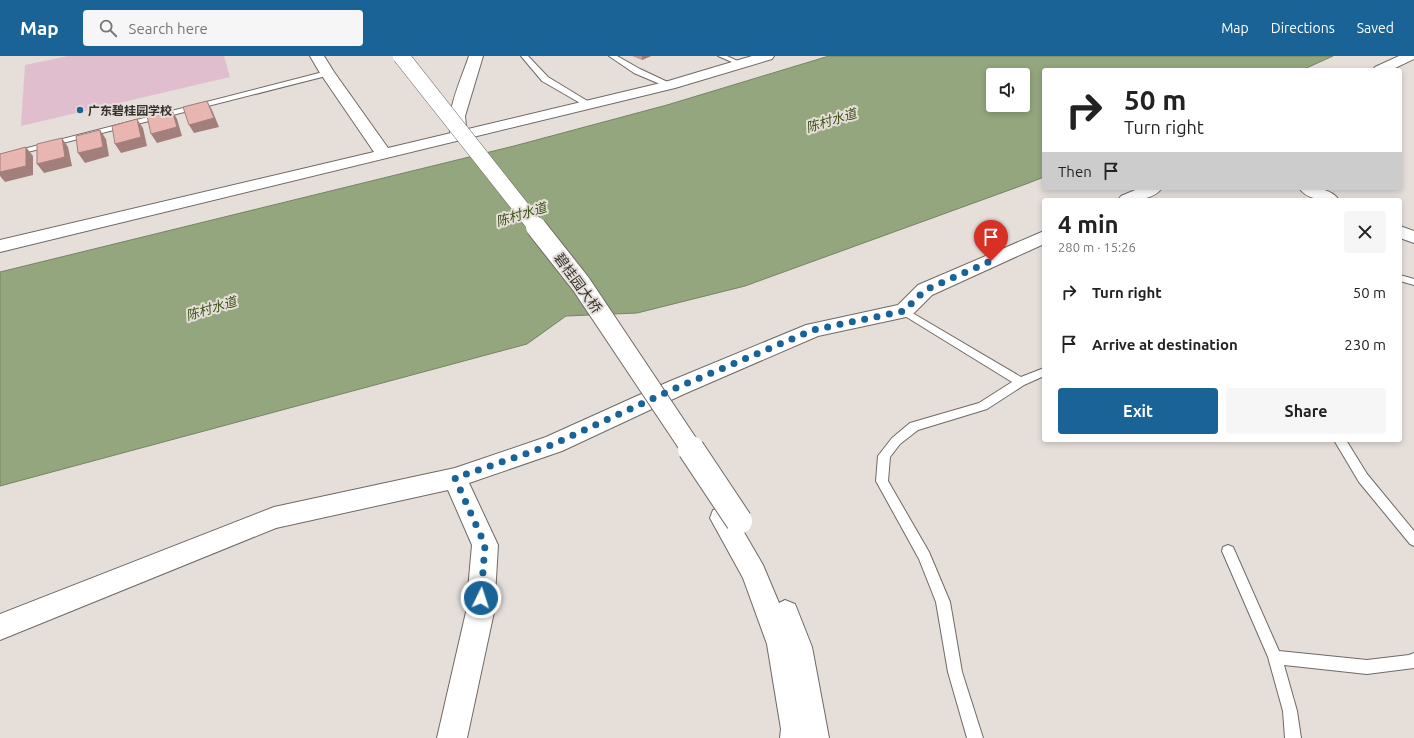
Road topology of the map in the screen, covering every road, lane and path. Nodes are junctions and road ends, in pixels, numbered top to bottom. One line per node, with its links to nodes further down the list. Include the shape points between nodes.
1 (317, 56): 13 (street)
2 (390, 56): 34 (street, 碧桂园大桥, via 569,282)
3 (401, 56): 34 (street, 碧桂园大桥, bridge, via 581,284)
4 (476, 56): 16 (street, via 456,116)
5 (482, 56): 16 (street, via 465,111)
6 (524, 56): 15 (lane, via 545,79)
7 (612, 56): 14 (lane, via 637,71)
8 (721, 56): 11 (lane)
9 (767, 56): 11 (street)
10 (1410, 56): 12 (street)
11 (742, 64): 14 (street)
12 (1384, 68)
13 (327, 73): 17 (street); 18 (lane)
14 (670, 84): 15 (street)
15 (590, 105): 16 (street)
16 (464, 134): 17 (street)
17 (384, 154): 26 (street)
18 (0, 157)
19 (1150, 190): 21 (street)
20 (1311, 190): 22 (street)
21 (1132, 198)
22 (1326, 198)
23 (1402, 233): 24 (street)
24 (1414, 236)
25 (1042, 238): 29 (street, via 925,290)
26 (0, 246)
27 (1402, 279): 28 (lane)
28 (1414, 282)
29 (904, 311): 31 (lane); 33 (street, via 813,330 676,388 554,444)
30 (1042, 373): 31 (lane)
31 (1020, 382): 43 (lane, via 983,406 914,426 896,441 884,456 882,480 924,556 943,602 955,672)
32 (1341, 442): 35 (lane, via 1363,478)
33 (455, 478): 37 (street, via 274,518); 40 (street, via 485,545 480,612)
34 (731, 519): 41 (street, via 781,644 796,729); 42 (street, via 771,576 798,647)
35 (1414, 540)
36 (1228, 551): 38 (lane)
37 (0, 627)
38 (1275, 657): 39 (lane, via 1367,667); 44 (lane, via 1290,711)
39 (1414, 660)
40 (452, 738)
41 (795, 738)
42 (814, 738)
43 (975, 738)
44 (1293, 738)

